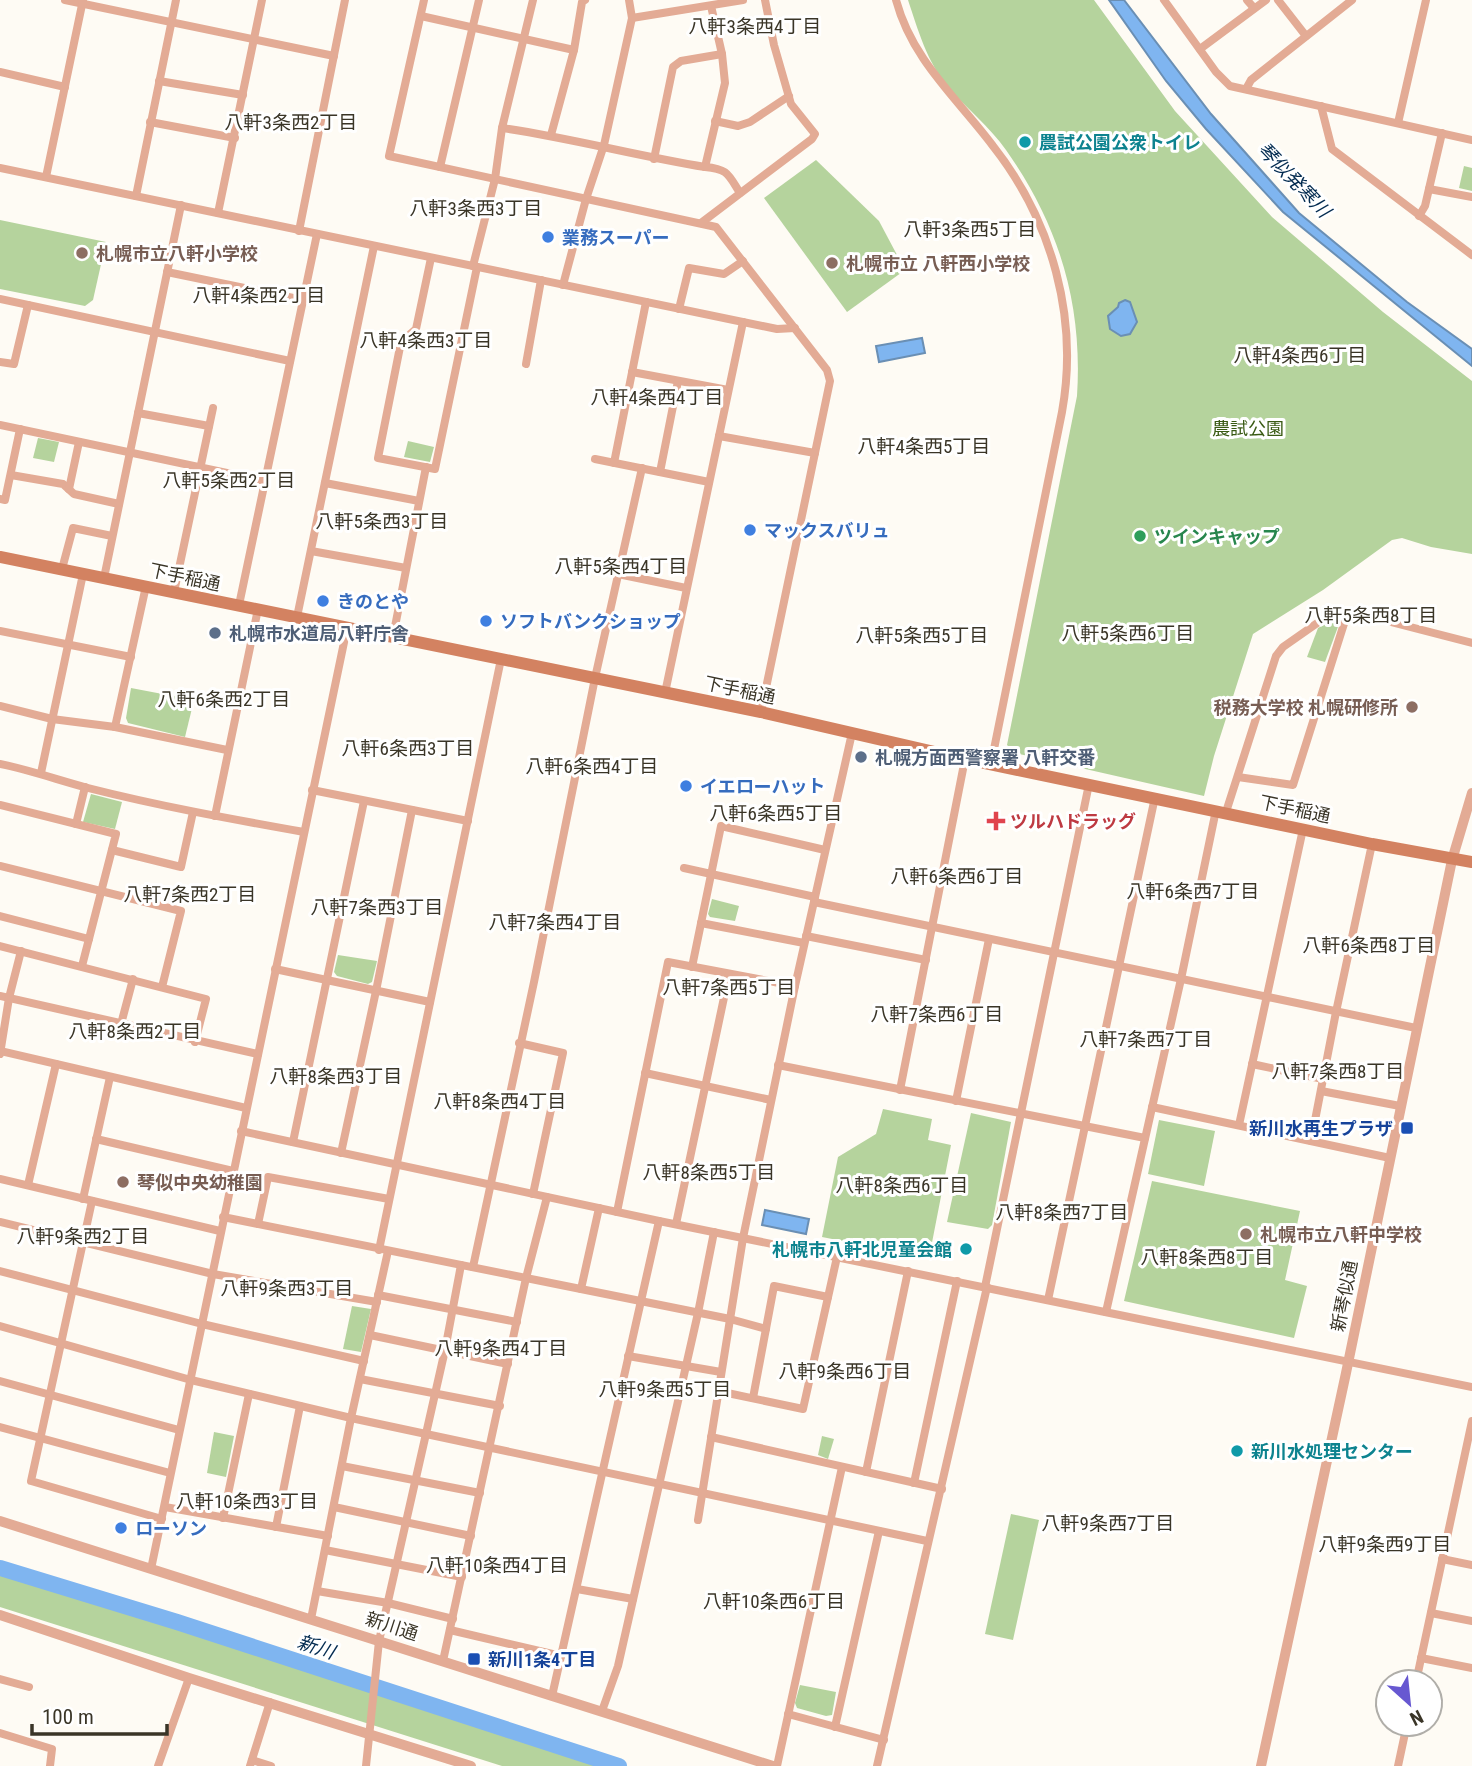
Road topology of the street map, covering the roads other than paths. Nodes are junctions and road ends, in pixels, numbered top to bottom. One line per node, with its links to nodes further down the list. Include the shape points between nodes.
1 (65, 0): 19 (street)
2 (176, 0): 24 (street)
3 (262, 0): 28 (street)
4 (345, 0): 32 (street)
5 (424, 0): 22 (street)
6 (478, 0): 25 (street)
7 (533, 0): 27 (street)
8 (585, 0): 30 (street)
9 (629, 0): 23 (street)
10 (743, 0): 20 (street)
11 (765, 0): 38 (street)
12 (896, 0): 143 (street, via 922,60 992,144 1036,212 1052,251 1068,350 1067,387)
13 (1164, 0): 29 (street)
14 (1247, 0): 21 (street)
15 (1266, 0): 21 (street)
16 (1279, 0): 26 (street)
17 (1352, 0): 26 (street)
18 (1426, 0): 42 (street)
19 (82, 2): 24 (street); 35 (street)
20 (711, 6): 23 (street); 31 (street)
21 (1254, 9): 29 (street)
22 (421, 16): 25 (street); 50 (street, via 389,156)
23 (632, 18): 48 (street)
24 (171, 23): 28 (street); 34 (street)
25 (472, 27): 27 (street); 50 (street)
26 (1306, 36): 36 (street, via 1251,80)
27 (524, 38): 30 (street); 43 (street)
28 (254, 39): 32 (street); 37 (street)
29 (1200, 49): 36 (street, via 1230,86)
30 (574, 50): 45 (street)
31 (722, 54): 40 (street, via 725,83); 49 (street, via 681,61 673,67)
32 (334, 56): 64 (street)
33 (0, 72): 35 (street)
34 (159, 80): 37 (street); 41 (street)
35 (65, 87): 53 (street)
36 (1247, 89): 39 (street)
37 (243, 95): 46 (street)
38 (789, 96): 40 (street, via 750,122 738,126); 56 (street, via 815,134)
39 (1321, 106): 42 (street); 62 (street, via 1332,149)
40 (715, 121): 51 (street)
41 (149, 122): 46 (street); 57 (street)
42 (1398, 123): 44 (street)
43 (502, 128): 45 (street); 54 (street)
44 (1442, 133): 47 (street); 55 (street)
45 (551, 135): 48 (street)
46 (235, 138): 61 (street)
47 (1472, 140)
48 (604, 145): 49 (street); 59 (street)
49 (654, 159): 51 (street)
50 (440, 167): 54 (street)
51 (705, 167): 56 (street, via 729,174)
52 (0, 168): 53 (street)
53 (46, 177): 57 (street)
54 (495, 179): 59 (street); 70 (street)
55 (1429, 189): 58 (street); 62 (street)
56 (740, 193): 63 (street)
57 (136, 196): 60 (street)
58 (1472, 197)
59 (586, 198): 63 (street); 73 (street)
60 (181, 205): 61 (street); 71 (street)
61 (218, 213): 64 (street)
62 (1419, 216): 67 (street)
63 (701, 223): 69 (street, via 716,226)
64 (299, 231): 65 (street)
65 (317, 234): 66 (street); 75 (street)
66 (374, 246): 68 (street); 106 (street)
67 (1472, 255)
68 (430, 257): 70 (street); 100 (street, via 416,329 401,342 378,458)
69 (743, 261): 78 (street, via 724,274 689,268); 80 (street)
70 (475, 267): 72 (street); 100 (street, via 435,468)
71 (167, 272): 75 (street); 81 (street)
72 (541, 280): 73 (street); 84 (street)
73 (562, 285): 76 (street)
74 (0, 299): 77 (street)
75 (303, 300): 82 (street)
76 (646, 302): 78 (street); 85 (street)
77 (28, 305): 81 (street); 83 (street, via 14,364)
78 (679, 309): 79 (street)
79 (743, 322): 80 (street); 87 (street)
80 (795, 328): 96 (street, via 827,370 830,381)
81 (155, 331): 82 (street); 89 (street)
82 (290, 361): 104 (street)
83 (0, 362)
84 (526, 364)
85 (632, 372): 86 (street); 98 (street)
86 (678, 381): 87 (street); 102 (street)
87 (728, 390): 93 (street)
88 (213, 408): 91 (street)
89 (138, 413): 91 (street); 95 (street)
90 (0, 425): 92 (street)
91 (209, 426): 99 (street)
92 (20, 429): 94 (street); 103 (street)
93 (719, 436): 96 (street); 105 (street)
94 (79, 442): 95 (street); 107 (street)
95 (130, 453): 99 (street); 110 (street)
96 (815, 453): 136 (street)
97 (595, 459): 98 (street)
98 (614, 463): 101 (street)
99 (201, 467): 104 (street); 121 (street)
100 (426, 467): 109 (street)
101 (642, 468): 102 (street); 117 (street)
102 (660, 472): 105 (street)
103 (11, 475): 107 (street); 108 (street, via 5,500)
104 (265, 481): 122 (street)
105 (709, 482): 120 (street)
106 (325, 483): 109 (street); 112 (street)
107 (69, 489): 110 (street)
108 (0, 499)
109 (419, 501): 114 (street)
110 (119, 504): 111 (street)
111 (112, 536): 115 (street, via 73,528); 118 (street)
112 (311, 551): 114 (street); 125 (street)
113 (0, 557): 115 (main road, 下手稲通)
114 (406, 568): 128 (street)
115 (62, 569): 116 (main road, 下手稲通)
116 (83, 574): 118 (main road, 下手稲通); 130 (street)
117 (618, 574): 120 (street); 133 (street)
118 (104, 578): 119 (main road, 下手稲通)
119 (146, 586): 121 (main road, 下手稲通); 131 (street)
120 (686, 589): 134 (street)
121 (174, 592): 122 (main road, 下手稲通)
122 (239, 606): 123 (main road, 下手稲通)
123 (258, 609): 125 (main road, 下手稲通); 140 (street)
124 (1348, 611): 129 (street); 145 (street, via 1333,612 1276,656); 145 (street, via 1293,785)
125 (297, 617): 126 (main road, 下手稲通)
126 (346, 628): 128 (main road, 下手稲通); 148 (street)
127 (0, 631): 130 (street)
128 (393, 637): 132 (main road, 下手稲通)
129 (1472, 643)
130 (67, 645): 131 (street); 137 (street)
131 (131, 657): 138 (street)
132 (501, 659): 133 (main road, 下手稲通); 157 (street)
133 (595, 678): 134 (main road, 下手稲通); 200 (street)
134 (664, 692): 136 (main road, 下手稲通)
135 (0, 706): 137 (street)
136 (761, 712): 139 (main road, 下手稲通)
137 (52, 719): 138 (street); 144 (street)
138 (115, 727): 140 (street)
139 (852, 733): 141 (main road, 下手稲通); 163 (street)
140 (227, 750): 156 (street)
141 (965, 759): 143 (main road, 下手稲通); 173 (street)
142 (0, 764): 144 (street)
143 (991, 764): 146 (main road, 下手稲通)
144 (41, 773): 147 (street)
145 (1238, 777): 154 (street)
146 (1088, 784): 150 (main road, 下手稲通); 179 (street)
147 (85, 787): 155 (street); 158 (street)
148 (312, 790): 151 (street); 160 (street)
149 (1472, 793): 164 (street, 新琴似通)
150 (1155, 797): 154 (main road, 下手稲通); 182 (street)
151 (364, 800): 153 (street); 188 (street)
152 (0, 805): 158 (street)
153 (412, 810): 157 (street); 191 (street)
154 (1221, 811): 159 (main road, 下手稲通); 187 (street)
155 (193, 812): 156 (street); 162 (street, via 181,867)
156 (215, 816): 160 (street)
157 (468, 821): 195 (street)
158 (76, 824): 162 (street, via 116,834)
159 (1303, 829): 161 (main road, 下手稲通); 193 (street)
160 (304, 832): 184 (street)
161 (1373, 844): 164 (main road, 下手稲通); 196 (street)
162 (112, 850): 169 (street)
163 (825, 850): 168 (street, via 721,826); 170 (street)
164 (1452, 860): 165 (main road, 下手稲通); 198 (street, 新琴似通)
165 (1472, 862)
166 (0, 866): 169 (street)
167 (684, 868): 168 (street)
168 (711, 873): 170 (street); 172 (street)
169 (101, 891): 174 (street); 190 (street, via 181,911)
170 (814, 899): 173 (street); 176 (street)
171 (0, 916): 174 (street)
172 (701, 923): 176 (street); 183 (street)
173 (932, 928): 175 (street); 180 (street)
174 (89, 939): 181 (street)
175 (989, 939): 179 (street); 213 (street)
176 (805, 940): 180 (street); 189 (street)
177 (0, 946): 178 (street)
178 (21, 951): 181 (street); 194 (street)
179 (1053, 953): 182 (street); 217 (street)
180 (926, 960): 210 (street)
181 (82, 966): 186 (street)
182 (1119, 966): 187 (street); 219 (street)
183 (692, 967): 185 (street); 206 (street, via 668,962)
184 (275, 969): 188 (street); 202 (street)
185 (729, 974): 189 (street); 209 (street)
186 (133, 979): 190 (street); 197 (street)
187 (1181, 979): 193 (street); 215 (street)
188 (328, 981): 191 (street); 224 (street)
189 (795, 986): 205 (street)
190 (162, 987): 199 (street, via 206,999)
191 (376, 991): 195 (street); 225 (street)
192 (0, 996): 194 (street)
193 (1266, 997): 196 (street); 204 (street)
194 (9, 999): 197 (street); 201 (street)
195 (430, 1002): 227 (street)
196 (1335, 1012): 198 (street); 208 (street)
197 (121, 1024): 199 (street)
198 (1416, 1028): 214 (street, 新琴似通)
199 (195, 1042): 202 (street)
200 (519, 1043): 230 (street); 232 (street, via 563,1053)
201 (0, 1052): 203 (street)
202 (258, 1054): 216 (street)
203 (56, 1064): 207 (street); 231 (street)
204 (1252, 1064): 208 (street); 218 (street)
205 (778, 1065): 210 (street); 212 (street)
206 (645, 1073): 209 (street); 237 (street)
207 (110, 1077): 216 (street); 222 (street)
208 (1323, 1079): 211 (street)
209 (705, 1086): 212 (street); 242 (street)
210 (900, 1090): 213 (street)
211 (1321, 1091): 214 (street); 223 (street)
212 (771, 1100): 245 (street)
213 (956, 1101): 217 (street)
214 (1401, 1106): 226 (street, 新琴似通)
215 (1152, 1107): 218 (street); 221 (street)
216 (246, 1108): 220 (street)
217 (1020, 1114): 219 (street); 256 (street)
218 (1239, 1125): 223 (street)
219 (1084, 1127): 221 (street); 261 (street)
220 (241, 1131): 224 (street); 228 (street)
221 (1145, 1138): 264 (street)
222 (96, 1139): 228 (street); 235 (street)
223 (1311, 1141): 226 (street)
224 (293, 1142): 225 (street)
225 (341, 1153): 227 (street)
226 (1390, 1158): 276 (street, 新琴似通)
227 (397, 1165): 230 (street); 234 (street)
228 (233, 1171): 238 (street)
229 (0, 1179): 231 (street)
230 (489, 1184): 232 (street); 250 (street)
231 (28, 1185): 235 (street)
232 (533, 1194): 233 (street)
233 (547, 1197): 236 (street); 254 (street)
234 (389, 1199): 241 (street, via 268,1177); 247 (street)
235 (87, 1200): 243 (street); 246 (street)
236 (599, 1208): 237 (street); 257 (street)
237 (617, 1212): 239 (street)
238 (223, 1217): 241 (street); 243 (street)
239 (659, 1221): 242 (street); 262 (street)
240 (0, 1222): 246 (street)
241 (258, 1224): 247 (street)
242 (676, 1224): 244 (street)
243 (220, 1231): 253 (street)
244 (714, 1232): 245 (street); 265 (street)
245 (743, 1238): 248 (street); 266 (street)
246 (82, 1242): 253 (street); 258 (street)
247 (383, 1251): 249 (street); 260 (street)
248 (837, 1257): 252 (street); 259 (street)
249 (461, 1265): 250 (street); 263 (street)
250 (473, 1268): 254 (street)
251 (0, 1270): 258 (street)
252 (908, 1271): 255 (street); 301 (street)
253 (213, 1274): 260 (street); 268 (street)
254 (526, 1278): 257 (street); 267 (street)
255 (957, 1281): 256 (street); 305 (street)
256 (986, 1287): 261 (street); 307 (street)
257 (581, 1289): 262 (street)
258 (72, 1290): 268 (street); 272 (street)
259 (828, 1297): 270 (street, via 774,1286); 288 (street, via 803,1409)
260 (378, 1298): 263 (street); 271 (street)
261 (1048, 1300): 264 (street)
262 (640, 1301): 265 (street); 274 (street)
263 (452, 1308): 267 (street); 273 (street)
264 (1106, 1312): 276 (street)
265 (698, 1313): 266 (street); 278 (street)
266 (730, 1319): 270 (street); 279 (street)
267 (517, 1322): 277 (street)
268 (202, 1324): 275 (street); 281 (street)
269 (0, 1326): 272 (street)
270 (766, 1329): 288 (street)
271 (369, 1335): 273 (street); 275 (street)
272 (61, 1343): 281 (street); 286 (street)
273 (445, 1350): 277 (street); 285 (street)
274 (628, 1356): 278 (street); 303 (street)
275 (364, 1361): 280 (street)
276 (1348, 1363): 283 (street); 365 (street, 新琴似通)
277 (508, 1364): 290 (street)
278 (684, 1366): 279 (street); 306 (street)
279 (721, 1372): 284 (street)
280 (360, 1378): 285 (street); 291 (street)
281 (191, 1380): 287 (street); 294 (street)
282 (0, 1381): 286 (street)
283 (1472, 1387)
284 (718, 1391): 288 (street); 296 (street)
285 (435, 1392): 290 (street); 295 (street)
286 (49, 1394): 294 (street); 297 (street)
287 (249, 1394): 289 (street); 312 (street)
288 (753, 1398)
289 (300, 1406): 291 (street); 318 (street)
290 (500, 1406): 298 (street)
291 (351, 1418): 295 (street); 299 (street)
292 (1472, 1421): 324 (street)
293 (0, 1427): 297 (street)
294 (178, 1430): 302 (street)
295 (425, 1432): 298 (street); 304 (street)
296 (711, 1437): 300 (street); 308 (street)
297 (40, 1438): 302 (street); 313 (street, via 31,1481)
298 (490, 1448): 303 (street); 309 (street)
299 (342, 1466): 304 (street); 311 (street)
300 (842, 1467): 301 (street); 316 (street)
301 (866, 1472): 305 (street)
302 (170, 1473): 310 (street)
303 (601, 1473): 306 (street); 329 (street)
304 (415, 1479): 309 (street); 317 (street)
305 (914, 1483): 307 (street)
306 (658, 1484): 308 (street); 331 (street)
307 (942, 1489): 322 (street)
308 (702, 1492): 314 (street); 316 (street)
309 (480, 1493): 321 (street)
310 (164, 1507): 312 (street); 313 (street)
311 (334, 1507): 317 (street); 320 (street)
312 (223, 1518): 318 (street)
313 (162, 1519): 327 (street)
314 (698, 1520)
315 (0, 1521): 327 (street, 新川通)
316 (830, 1521): 319 (street); 351 (street)
317 (407, 1522): 321 (street); 325 (street)
318 (276, 1527): 320 (street)
319 (879, 1531): 322 (street); 352 (street)
320 (328, 1536): 323 (street)
321 (471, 1536): 328 (street)
322 (928, 1541): 356 (street)
323 (325, 1550): 325 (street); 330 (street)
324 (1442, 1559): 326 (street); 333 (street)
325 (397, 1563): 328 (street); 332 (street)
326 (1472, 1565)
327 (151, 1569): 335 (street, 新川通)
328 (462, 1577): 336 (street)
329 (577, 1589): 331 (street); 340 (street)
330 (317, 1591): 332 (street); 335 (street)
331 (633, 1599): 350 (street)
332 (388, 1603): 336 (street); 339 (street)
333 (1431, 1613): 337 (street); 341 (street)
334 (0, 1615): 345 (street)
335 (312, 1619): 339 (street, 新川通)
336 (453, 1619): 338 (street)
337 (1472, 1621)
338 (450, 1630): 340 (street); 342 (street)
339 (379, 1646): 342 (street, 新川通); 353 (street)
340 (561, 1656): 348 (street)
341 (1421, 1658): 343 (street); 344 (street)
342 (443, 1661): 348 (street, 新川通)
343 (1419, 1668)
344 (1472, 1668)
345 (189, 1678): 349 (street); 359 (street)
346 (0, 1679): 347 (street)
347 (29, 1687)
348 (552, 1696): 350 (street, 新川通)
349 (270, 1702): 353 (street); 357 (street)
350 (602, 1712): 363 (street, 新川通)
351 (788, 1714): 352 (street); 363 (street)
352 (835, 1727): 356 (street)
353 (370, 1728): 361 (street); 362 (street)
354 (0, 1733): 358 (street, via 51,1749)
355 (1404, 1738): 366 (street)
356 (884, 1740): 364 (street)
357 (251, 1763): 360 (street)
358 (50, 1766)
359 (158, 1766)
360 (271, 1766)
361 (366, 1766)
362 (471, 1766)
363 (775, 1766)
364 (877, 1766)
365 (1261, 1766)
366 (1398, 1766)

